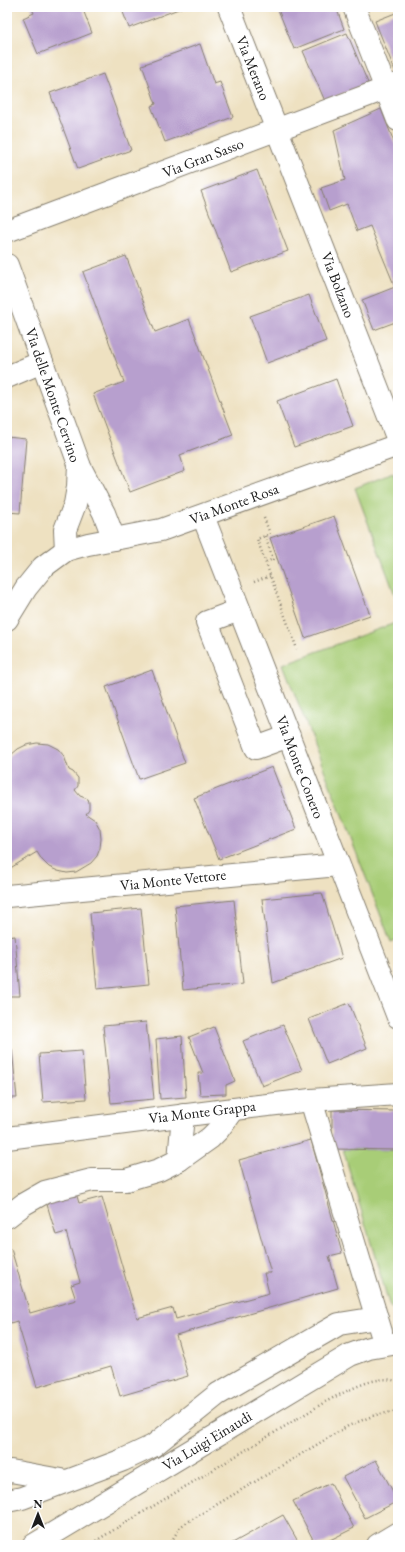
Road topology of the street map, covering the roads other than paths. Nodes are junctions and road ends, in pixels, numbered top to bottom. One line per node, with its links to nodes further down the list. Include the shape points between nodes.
1 (229, 7): 5 (street, Via Merano)
2 (354, 7): 3 (street)
3 (392, 86): 4 (street); 5 (street, Via Gran Sasso)
4 (398, 120)
5 (278, 130): 6 (street, Via Gran Sasso); 10 (street, Via Bolzano)
6 (7, 231)
7 (7, 265): 8 (street, Via delle Monte Cervino)
8 (42, 362): 9 (street); 12 (street, Via delle Monte Cervino)
9 (7, 377)
10 (398, 440)
11 (398, 445): 13 (street, Via Monte Rosa)
12 (79, 464): 14 (street); 15 (street, Via delle Monte Cervino, via 75,504 65,530)
13 (203, 516): 14 (street, Via Monte Rosa, via 161,530); 16 (street, Via Monte Conero)
14 (114, 539): 15 (street, Via Monte Rosa)
15 (66, 550): 17 (street, via 43,567 26,588)
16 (239, 610): 18 (street, Via Monte Conero); 18 (street, via 207,622 256,748)
17 (7, 619)
18 (289, 736): 19 (street, Via Monte Conero)
19 (338, 864): 20 (street, Via Monte Vettore); 21 (street, Via Monte Conero)
20 (7, 896)
21 (398, 1017)
22 (398, 1094): 23 (street, Via Monte Grappa)
23 (311, 1100): 24 (street, Via Monte Grappa); 29 (street)
24 (233, 1109): 25 (street, Via Monte Grappa); 27 (street, via 214,1134)
25 (183, 1115): 26 (street, Via Monte Grappa); 27 (street)
26 (7, 1138)
27 (179, 1160): 28 (street, via 159,1170 126,1180 92,1180 45,1192)
28 (7, 1217)
29 (377, 1318): 30 (street); 32 (street, via 339,1324 218,1394 153,1446)
30 (394, 1347): 35 (street, Via Luigi Einaudi, via 369,1348 350,1355)
31 (8, 1466): 32 (street)
32 (66, 1482): 33 (street)
33 (7, 1501)
34 (398, 1533): 36 (street)
35 (34, 1545)
36 (378, 1545)

